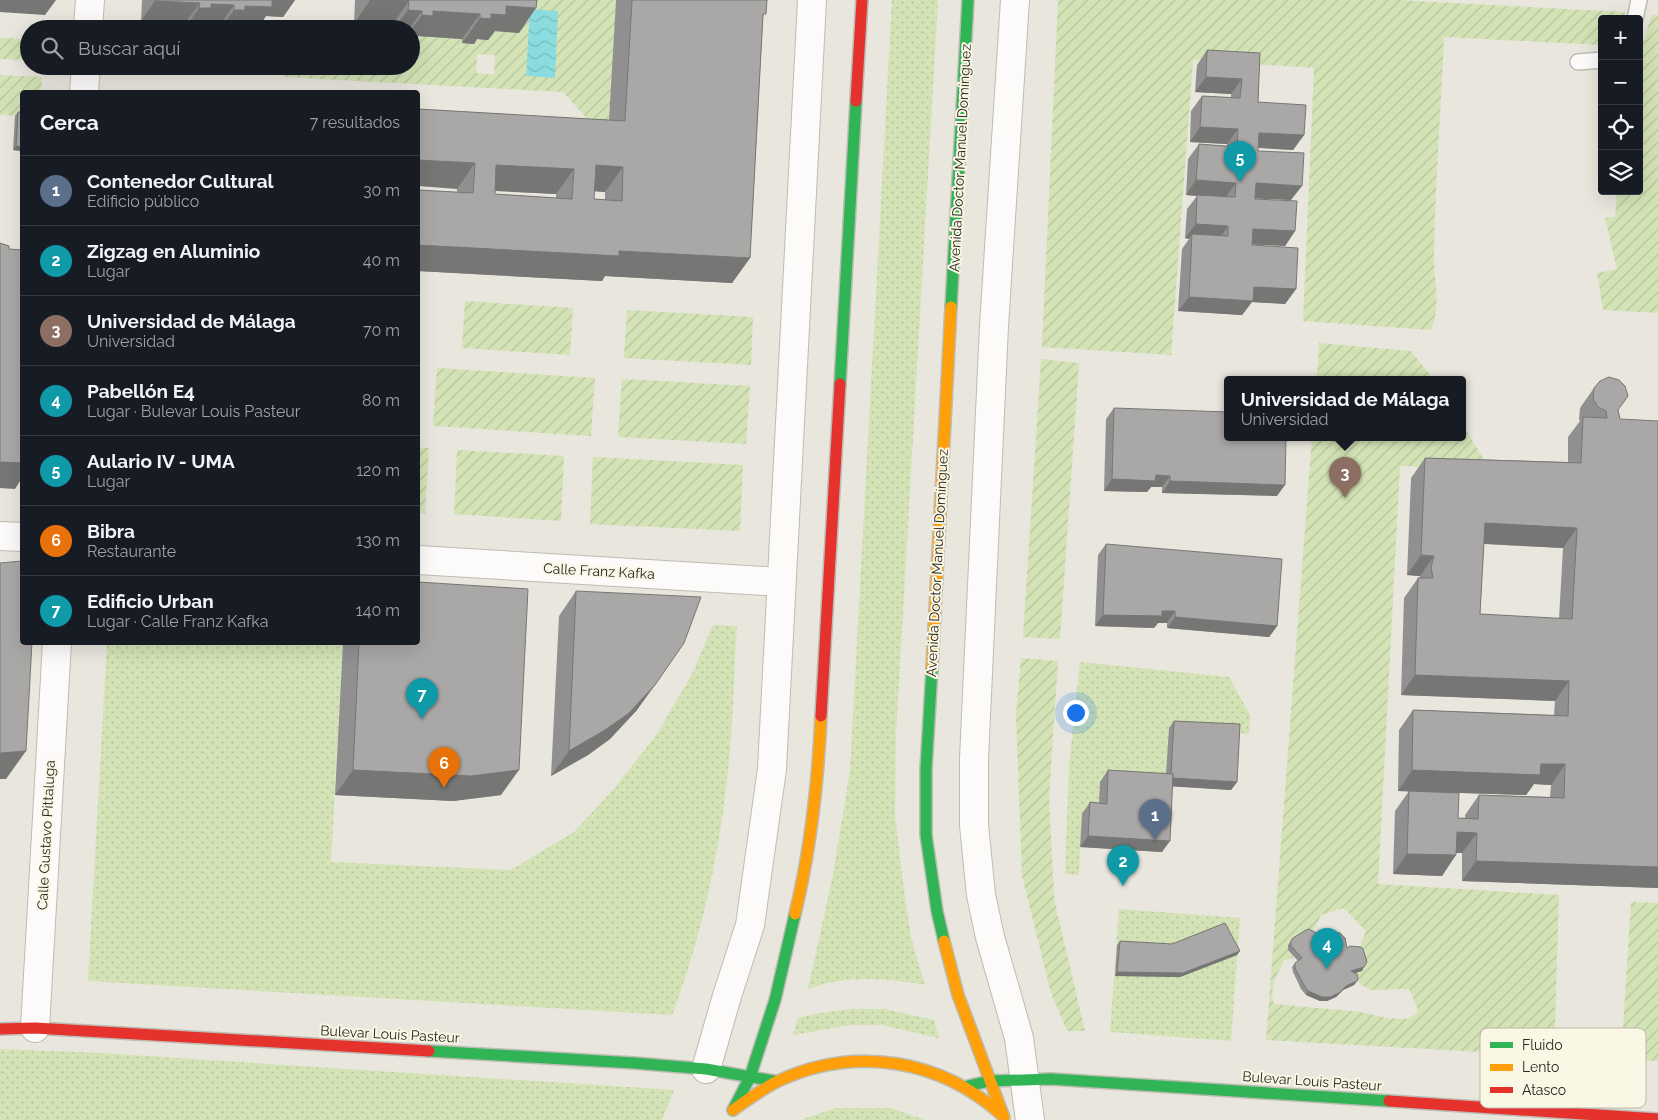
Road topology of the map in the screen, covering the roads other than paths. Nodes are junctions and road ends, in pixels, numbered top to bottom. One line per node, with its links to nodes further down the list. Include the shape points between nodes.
1 (90, 0): 8 (street)
2 (812, 0): 16 (street)
3 (862, 0): 21 (main road, via 818,776 803,881 775,1000)
4 (968, 0): 24 (main road, Avenida Doctor Manuel Domínguez, via 926,770 926,835 937,911 958,995)
5 (1015, 0): 22 (street, via 993,355 974,816 981,895 1020,1038)
6 (1639, 0): 7 (lane)
7 (1636, 15)
8 (89, 20)
9 (1598, 60): 10 (lane)
10 (1578, 62)
11 (85, 75): 12 (street)
12 (84, 90)
13 (0, 536): 14 (street)
14 (20, 537)
15 (420, 560): 16 (street, Calle Franz Kafka)
16 (781, 582): 20 (street, via 772,769 750,925)
17 (57, 645): 18 (street, Calle Gustavo Pittaluga)
18 (35, 1028): 19 (main road, Bulevar Louis Pasteur); 20 (main road, Bulevar Louis Pasteur)
19 (0, 1029)
20 (706, 1069): 21 (main road, Bulevar Louis Pasteur)
21 (750, 1077): 23 (main road, Bulevar Louis Pasteur); 26 (main road)
22 (1026, 1079): 24 (main road, Bulevar Louis Pasteur); 27 (main road, Bulevar Louis Pasteur); 31 (street)
23 (777, 1081): 25 (main road, via 823,1066 871,1061 904,1065); 26 (main road)
24 (990, 1081): 25 (main road, Bulevar Louis Pasteur); 28 (main road, Avenida Doctor Manuel Domínguez)
25 (964, 1087): 28 (main road)
26 (733, 1110): 30 (main road)
27 (1540, 1115): 29 (main road, Bulevar Louis Pasteur)
28 (1005, 1117)
29 (1658, 1118)
30 (723, 1120)
31 (1030, 1120)

